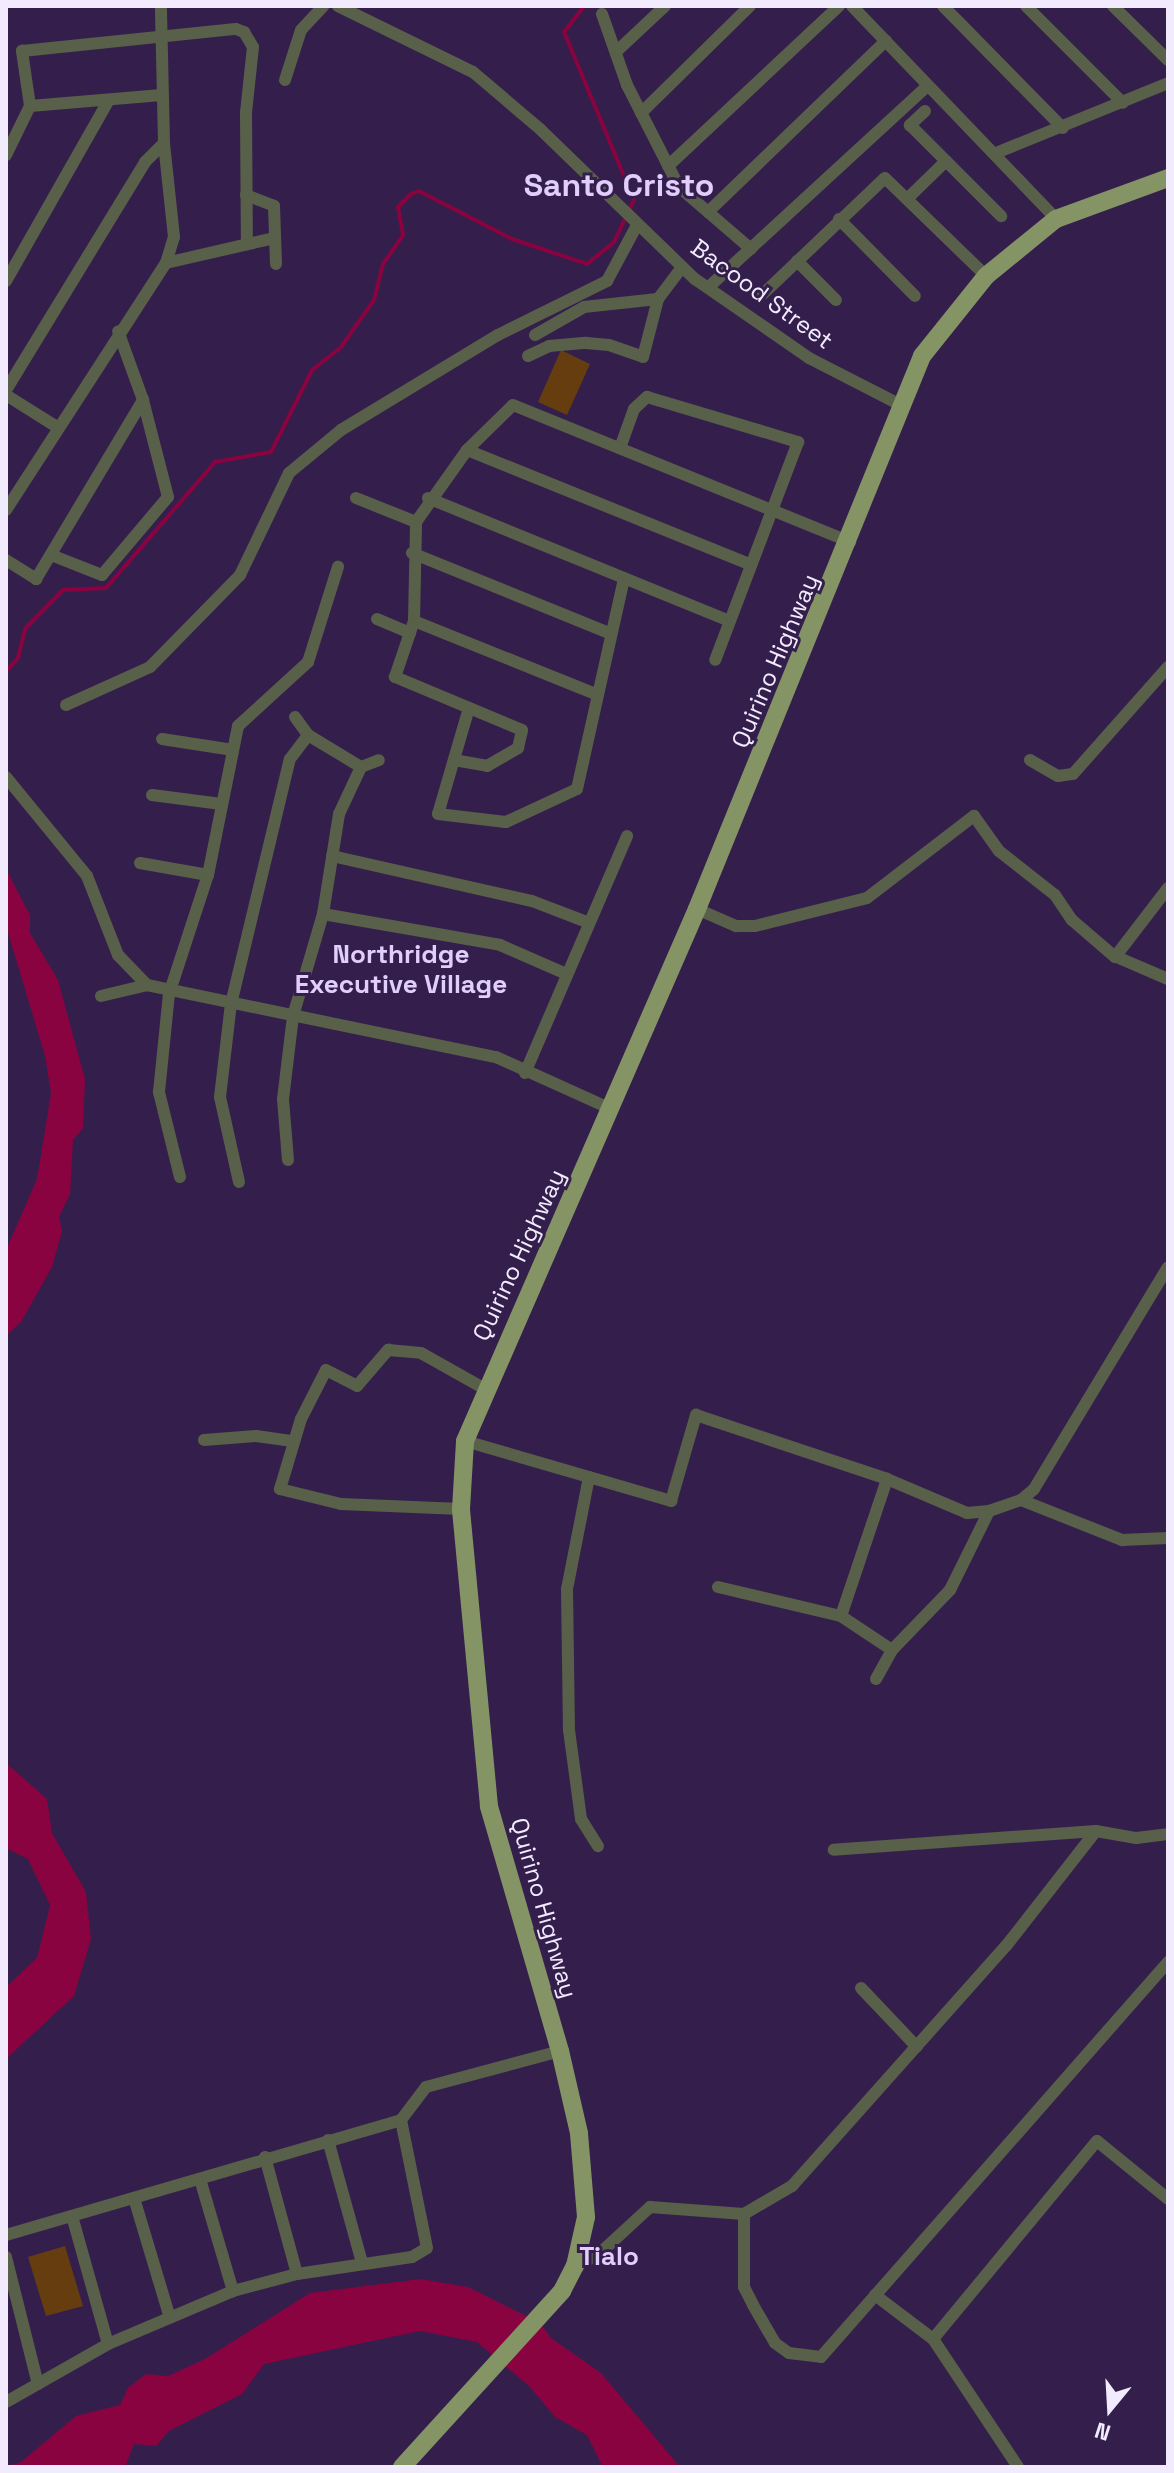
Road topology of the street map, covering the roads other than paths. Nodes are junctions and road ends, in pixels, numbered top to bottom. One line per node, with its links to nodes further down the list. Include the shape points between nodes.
1 (161, 6): 12 (street)
2 (323, 6): 16 (street, via 301,30)
3 (338, 6): 38 (street, Bacood Street, via 473,72)
4 (665, 6): 14 (street)
5 (750, 6): 24 (street)
6 (839, 6): 30 (street)
7 (852, 6): 13 (street)
8 (943, 6): 25 (street)
9 (1026, 6): 21 (street)
10 (1113, 6): 15 (street)
11 (602, 14): 14 (street)
12 (162, 37): 19 (street); 22 (street, via 22,51); 32 (street, via 236,29 252,39)
13 (886, 41): 18 (street); 34 (street)
14 (617, 51): 24 (street)
15 (1168, 60)
16 (285, 80)
17 (1168, 83): 21 (street)
18 (927, 86): 27 (street); 41 (street)
19 (162, 95): 20 (street); 26 (street)
20 (107, 103): 22 (street); 47 (street)
21 (1123, 103): 25 (street)
22 (30, 106): 28 (street)
23 (925, 111): 29 (street, via 910,125)
24 (641, 113): 30 (street)
25 (1063, 128): 27 (street)
26 (164, 143): 43 (street, via 174,237); 56 (street, via 145,162)
27 (996, 153): 37 (street)
28 (6, 155)
29 (946, 161): 33 (street); 35 (street)
30 (668, 166): 34 (street, via 679,187)
31 (1168, 178): 37 (main road, Quirino Highway)
32 (246, 195): 39 (street, via 274,206); 40 (street)
33 (908, 198): 36 (street, via 889,180 880,179); 46 (street)
34 (708, 212): 41 (street)
35 (1001, 216)
36 (839, 219): 42 (street); 50 (street)
37 (1056, 219): 46 (main road, Quirino Highway)
38 (636, 223): 45 (street, Bacood Street); 81 (street, via 607,281 498,335 341,430 289,473 240,575 150,667)
39 (274, 238): 40 (street); 44 (street)
40 (247, 241): 43 (street)
41 (751, 249): 48 (street)
42 (797, 261): 49 (street); 52 (street)
43 (166, 263): 53 (street)
44 (276, 264)
45 (682, 267): 51 (street); 58 (street, Bacood Street, via 809,358)
46 (986, 276): 58 (main road, Quirino Highway, via 922,356)
47 (6, 281)
48 (712, 284)
49 (763, 294)
50 (915, 296)
51 (658, 299): 54 (street, via 584,307); 55 (street, via 653,332 641,358 609,345 586,343 549,346)
52 (836, 300)
53 (118, 331): 57 (street); 59 (street)
54 (535, 335)
55 (528, 356)
56 (6, 392): 59 (street)
57 (143, 400): 69 (street); 69 (street, via 168,497 102,575)
58 (903, 406): 67 (main road, Quirino Highway)
59 (57, 427): 65 (street)
60 (620, 448): 61 (street, via 513,405); 64 (street); 64 (street, via 634,409 647,397 798,442)
61 (467, 450): 63 (street); 71 (street)
62 (356, 498): 66 (street)
63 (428, 498): 66 (street); 73 (street)
64 (772, 509): 67 (street); 71 (street)
65 (6, 510)
66 (416, 522): 68 (street)
67 (850, 542): 99 (main road, Quirino Highway)
68 (412, 553): 76 (street); 77 (street)
69 (51, 555): 70 (street, via 36,579)
70 (6, 560)
71 (751, 565): 75 (street)
72 (338, 567): 86 (street, via 308,662 238,726)
73 (624, 578): 75 (street); 77 (street)
74 (377, 619): 76 (street)
75 (729, 621): 78 (street)
76 (412, 627): 80 (street); 82 (street, via 395,677)
77 (611, 634): 80 (street)
78 (715, 660)
79 (1168, 667): 89 (street, via 1073,774 1058,776)
80 (598, 695): 88 (street, via 577,789 506,822 438,814)
81 (66, 705)
82 (469, 708): 88 (street); 88 (street, via 522,730 518,748 487,766)
83 (295, 717): 84 (street)
84 (308, 735): 90 (street); 108 (street, via 290,759)
85 (162, 739): 86 (street)
86 (233, 750): 93 (street)
87 (379, 760): 90 (street)
88 (454, 760)
89 (1030, 760)
90 (361, 767): 95 (street, via 339,814)
91 (6, 777): 105 (street, via 87,876 118,955)
92 (152, 795): 93 (street)
93 (221, 804): 97 (street)
94 (627, 836): 101 (street)
95 (332, 856): 100 (street); 101 (street, via 532,901)
96 (140, 863): 97 (street)
97 (208, 875): 106 (street)
98 (1168, 888): 102 (street)
99 (697, 909): 102 (street, via 736,926 755,926 867,898 974,816 999,851 1055,895 1072,920); 111 (main road, Quirino Highway)
100 (323, 914): 103 (street, via 500,945); 109 (street)
101 (587, 922): 103 (street)
102 (1119, 958): 104 (street)
103 (564, 973): 110 (street)
104 (1168, 979)
105 (147, 985): 106 (street); 107 (street)
106 (169, 994): 108 (street); 113 (street, via 159,1092)
107 (101, 996)
108 (231, 1004): 109 (street); 114 (street, via 220,1097)
109 (293, 1016): 110 (street, via 496,1057); 112 (street, via 283,1099)
110 (525, 1073): 111 (street)
111 (611, 1109): 116 (main road, Quirino Highway)
112 (288, 1160)
113 (180, 1177)
114 (239, 1182)
115 (1168, 1267): 122 (street, via 1034,1489)
116 (485, 1389): 118 (street, via 439,1359 388,1350 357,1386 326,1370); 119 (main road, Quirino Highway)
117 (204, 1440): 118 (street)
118 (293, 1441): 123 (street, via 280,1489 341,1504)
119 (465, 1441): 120 (street); 123 (main road, Quirino Highway)
120 (589, 1477): 121 (street, via 671,1501 696,1415); 132 (street, via 567,1589 569,1730 581,1819)
121 (887, 1479): 124 (street, via 967,1513); 127 (street)
122 (1021, 1500): 124 (street); 125 (street, via 1122,1540)
123 (461, 1509): 137 (main road, Quirino Highway, via 489,1806)
124 (989, 1511): 128 (street, via 950,1590)
125 (1168, 1538)
126 (718, 1587): 127 (street)
127 (841, 1616): 128 (street)
128 (892, 1650): 129 (street)
129 (876, 1679)
130 (1096, 1831): 131 (street, via 1136,1838); 133 (street); 136 (street)
131 (1168, 1834)
132 (598, 1846)
133 (834, 1850)
134 (1168, 1962): 152 (street)
135 (861, 1988): 136 (street)
136 (917, 2047): 144 (street, via 792,2186)
137 (560, 2051): 138 (street, via 426,2087); 149 (main road, Quirino Highway, via 584,2176 586,2217)
138 (401, 2120): 139 (street); 148 (street, via 427,2248 412,2257)
139 (328, 2140): 140 (street); 148 (street)
140 (265, 2157): 141 (street); 150 (street)
141 (200, 2179): 142 (street); 151 (street)
142 (134, 2198): 145 (street); 153 (street)
143 (1168, 2199): 154 (street, via 1097,2141)
144 (744, 2214): 149 (street, via 650,2207 598,2255); 152 (street, via 744,2287 775,2343 789,2353 821,2357)
145 (72, 2216): 146 (street); 155 (street)
146 (6, 2235)
147 (6, 2257): 156 (street)
148 (362, 2263): 150 (street)
149 (575, 2266): 158 (main road, Quirino Highway, via 546,2309)
150 (297, 2274): 151 (street)
151 (233, 2291): 153 (street)
152 (875, 2295): 154 (street)
153 (170, 2318): 155 (street)
154 (933, 2339): 159 (street)
155 (108, 2344): 156 (street)
156 (38, 2384): 157 (street)
157 (6, 2402)
158 (402, 2467)
159 (1018, 2467)

